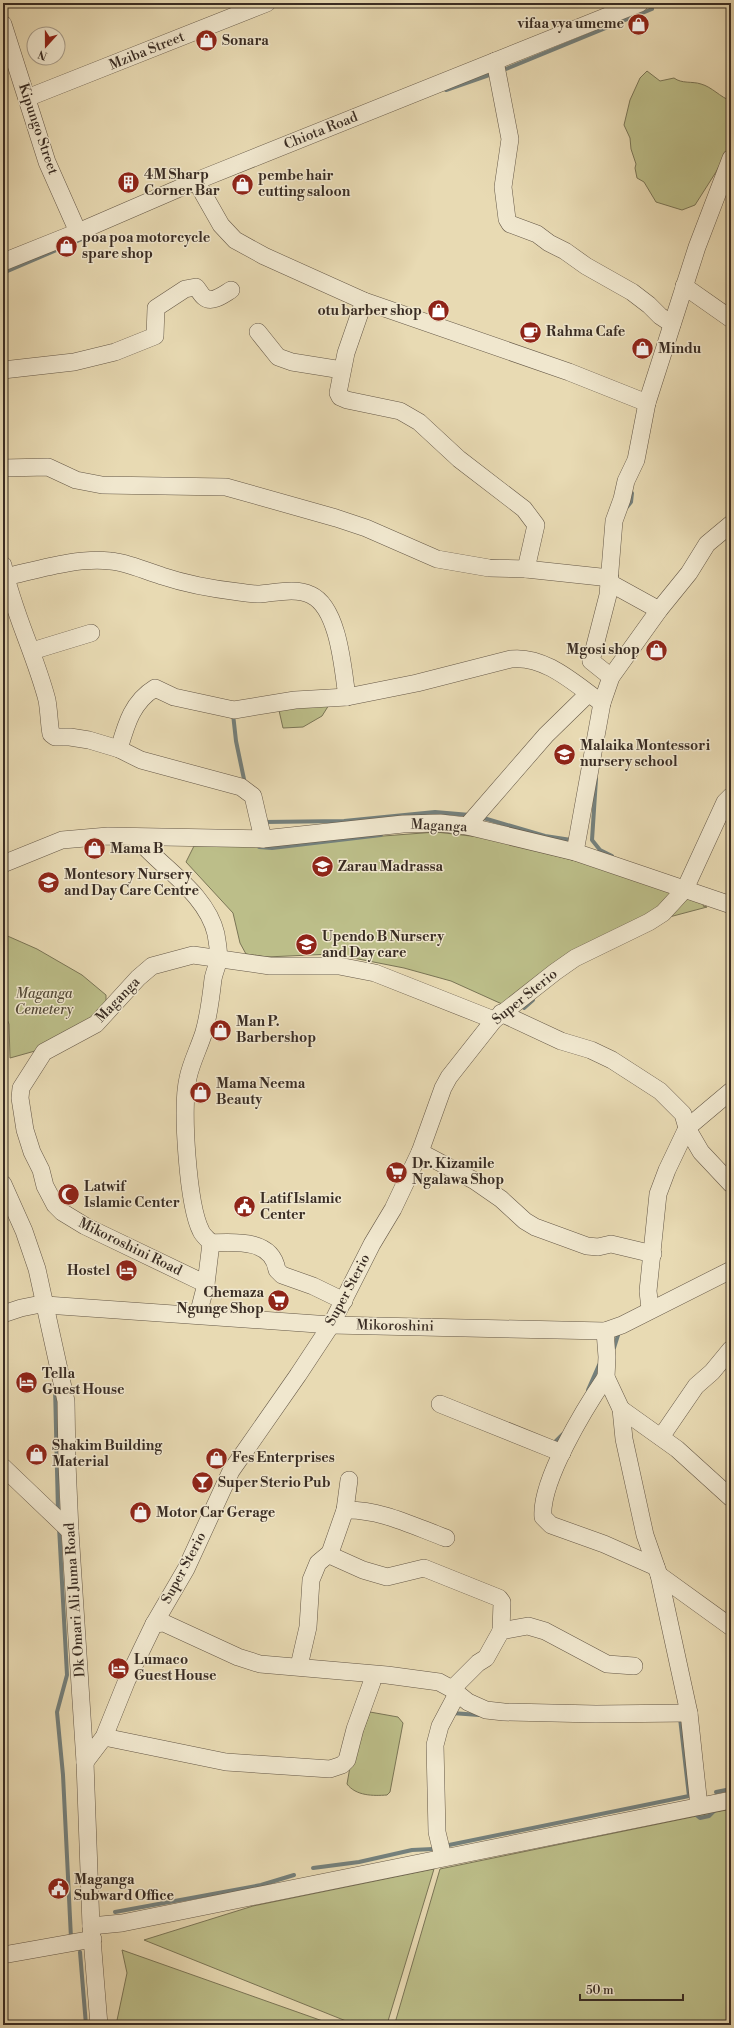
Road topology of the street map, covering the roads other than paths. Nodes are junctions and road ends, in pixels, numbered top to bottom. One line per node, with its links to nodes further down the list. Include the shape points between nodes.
1 (266, 3): 5 (street, Mziba Street)
2 (640, 3): 4 (street, Chiota Road)
3 (3, 24): 5 (street, Kipungo Street)
4 (495, 61): 7 (street, Chiota Road); 14 (street, via 510,139 503,188 510,224 537,234 632,292)
5 (26, 98): 8 (street, Kipungo Street, via 47,162)
6 (731, 158): 10 (street)
7 (196, 181): 8 (street, Chiota Road); 12 (street, via 220,225 235,240 264,256)
8 (78, 232): 9 (street, Chiota Road)
9 (3, 262)
10 (684, 286): 13 (street); 14 (street)
11 (232, 290): 16 (street, via 214,299 208,299 203,297 196,287 185,289 154,311 155,336 115,352 56,366)
12 (364, 301): 17 (street); 18 (street, via 569,372)
13 (731, 319)
14 (672, 324): 18 (street)
15 (258, 332): 17 (street, via 278,357 292,362)
16 (3, 370)
17 (342, 370): 21 (street, via 338,393 340,397 400,411 419,422 459,458 524,509 536,525)
18 (646, 403): 23 (street, via 636,460 626,481 614,521)
19 (3, 468): 21 (street, via 48,468 76,480 102,485 226,487 336,518 437,559 489,568)
20 (731, 524): 24 (street, via 707,544 689,573)
21 (526, 569): 23 (street)
22 (4, 571): 26 (street, via 24,636); 30 (street, via 96,560 110,561 164,577 215,588 259,594 296,592 311,595 320,602 335,630 341,650)
23 (610, 581): 24 (street); 27 (street)
24 (659, 610): 28 (street)
25 (91, 633): 26 (street)
26 (32, 651): 31 (street, via 47,702 51,734 55,737 89,740)
27 (591, 661): 28 (street); 29 (street)
28 (611, 677): 29 (street)
29 (590, 695): 30 (street, via 549,667 522,658); 33 (street, via 546,734); 36 (street)
30 (347, 697): 31 (street, via 295,700 234,710 174,697 155,688 140,699 126,723)
31 (119, 749): 35 (street, via 141,760 246,789 253,796)
32 (731, 796): 38 (street, Super Sterio, via 725,802)
33 (467, 826): 35 (street, Maganga, via 440,823 404,824); 36 (street, Maganga)
34 (136, 837): 35 (street, Maganga); 37 (street, Maganga, via 108,836 62,840); 40 (street, via 148,852 185,885 209,914 216,934)
35 (263, 839)
36 (575, 852): 38 (street, Maganga)
37 (3, 864)
38 (685, 889): 39 (street, Maganga); 41 (street, Super Sterio, via 663,913 575,958)
39 (731, 905)
40 (219, 960): 41 (street, Maganga, via 270,966 339,966 376,973); 43 (street, Maganga, via 193,955 152,966 96,1024 44,1052 21,1088); 48 (street, via 213,977 212,1002 188,1077 185,1098 194,1212 201,1232)
41 (497, 1017): 44 (street, Maganga, via 591,1050 612,1060 660,1091 675,1104 683,1114); 45 (street, Super Sterio, via 449,1077)
42 (731, 1091): 44 (street)
43 (22, 1117): 51 (street, Mikoroshini Road, via 50,1198 62,1212 85,1226)
44 (687, 1128): 47 (street, Maganga, via 701,1152); 49 (street, via 658,1194)
45 (420, 1152): 49 (street, via 475,1181 535,1227 587,1246 611,1244); 52 (street, Super Sterio)
46 (3, 1184): 53 (street, Dk Omari Ali Juma Road, via 26,1237)
47 (731, 1184)
48 (211, 1243): 51 (street); 52 (street, via 234,1242 261,1246 269,1253 282,1275)
49 (653, 1254): 54 (street, via 648,1291)
50 (731, 1270): 54 (street, Mikoroshini)
51 (206, 1284): 56 (street)
52 (344, 1301): 57 (street, Super Sterio)
53 (46, 1304): 55 (street, Mikoroshini); 56 (street, Mikoroshini); 69 (street, Dk Omari Ali Juma Road, via 66,1400)
54 (650, 1309): 58 (street, Mikoroshini, via 622,1325)
55 (3, 1314)
56 (198, 1315): 57 (street, Mikoroshini)
57 (331, 1324): 58 (street, Mikoroshini); 73 (street, Super Sterio, via 231,1471 186,1569)
58 (605, 1331): 60 (street)
59 (731, 1349): 63 (street, via 712,1372 696,1386)
60 (606, 1377): 62 (street); 64 (street, via 584,1411)
61 (440, 1404): 64 (street)
62 (621, 1409): 63 (street); 72 (street, via 624,1439 645,1535)
63 (661, 1437): 67 (street)
64 (562, 1453): 72 (street, via 547,1489 542,1509 546,1522)
65 (3, 1467): 69 (street)
66 (349, 1480): 68 (street)
67 (728, 1490)
68 (345, 1510): 70 (street, via 385,1515); 71 (street)
69 (70, 1531): 82 (street, Dk Omari Ali Juma Road)
70 (446, 1538)
71 (330, 1553): 75 (street, via 363,1570 387,1577 424,1568 499,1598 502,1602); 76 (street, via 318,1563 311,1580 308,1627)
72 (657, 1571): 74 (street); 80 (street)
73 (154, 1624): 76 (street, via 164,1623 255,1662); 81 (street, Super Sterio, via 127,1680)
74 (731, 1626)
75 (501, 1631): 77 (street, via 528,1626 545,1631 607,1664); 79 (street, via 486,1658 478,1662)
76 (299, 1666): 78 (street)
77 (634, 1666)
78 (372, 1675): 79 (street, via 439,1682); 81 (street, via 347,1760 342,1765 330,1769 226,1762)
79 (455, 1692): 80 (street, via 468,1702 486,1710 504,1712); 85 (street, via 440,1726 435,1745 437,1832)
80 (688, 1713): 84 (street)
81 (104, 1737): 82 (street, Super Sterio)
82 (85, 1762): 86 (street, Dk Omari Ali Juma Road)
83 (731, 1800): 84 (street)
84 (699, 1806): 85 (street)
85 (443, 1857): 86 (street, via 122,1923)
86 (92, 1932): 87 (street); 88 (street, Dk Omari Ali Juma Road)
87 (3, 1955)
88 (99, 2025)

